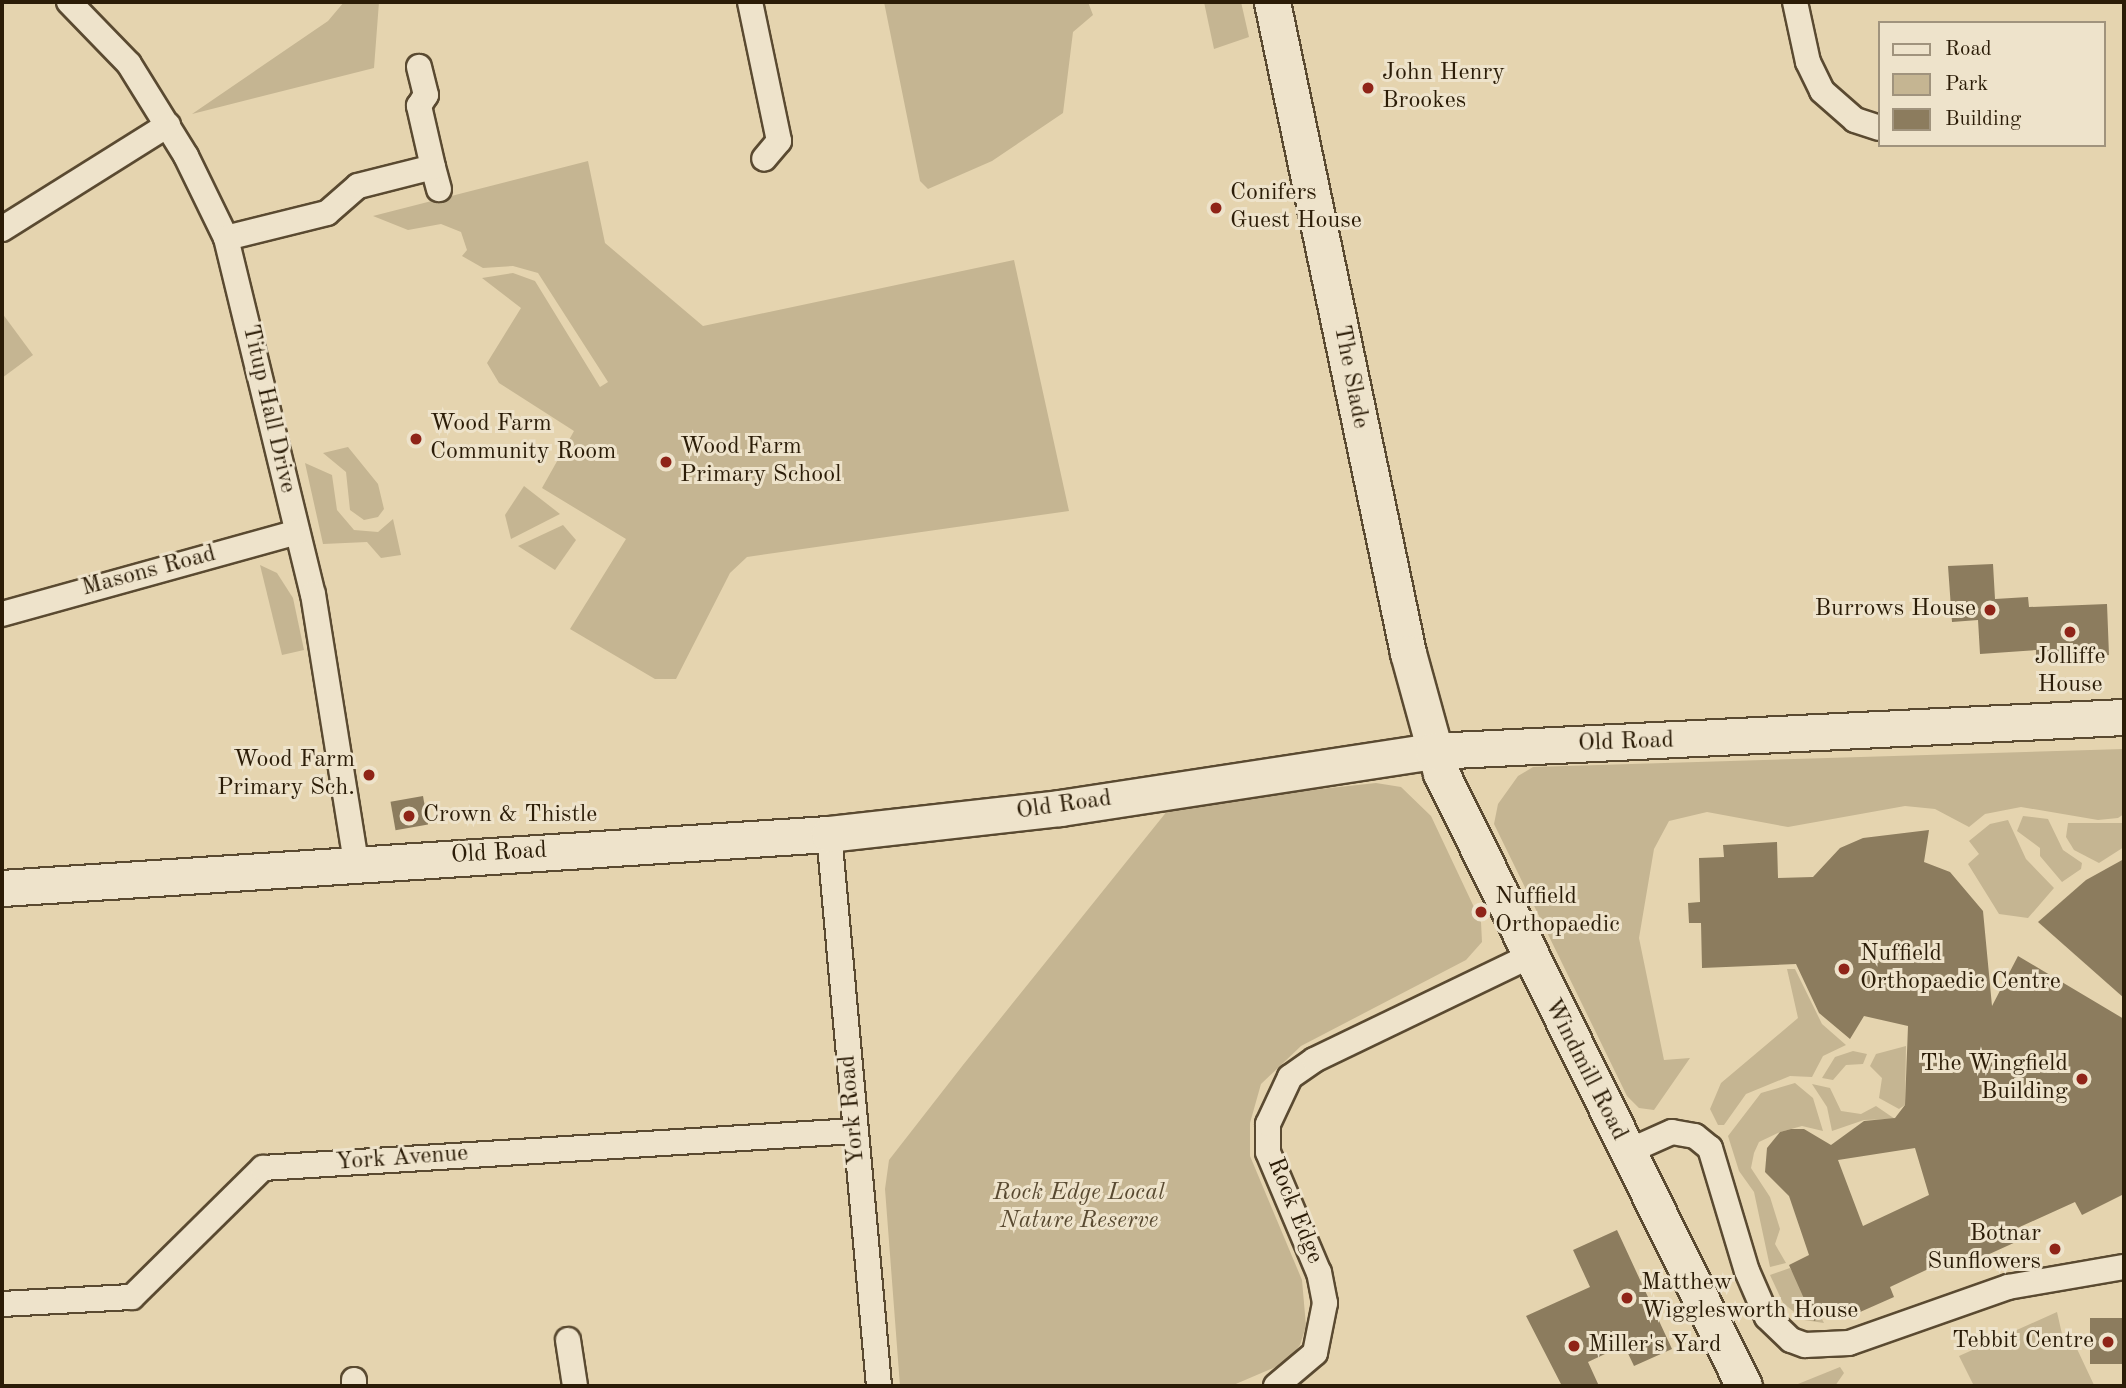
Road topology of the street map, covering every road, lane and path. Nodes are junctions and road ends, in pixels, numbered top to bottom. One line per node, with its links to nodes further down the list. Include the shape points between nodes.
1 (69, 2): 6 (street, Titup Hall Drive, via 129,65)
2 (750, 2): 8 (street, via 779,141)
3 (1272, 2): 14 (street, The Slade, via 1380,523)
4 (1795, 2): 7 (street, via 1808,62 1822,91 1855,120)
5 (419, 67): 10 (street, via 426,95 419,106 436,178 358,186 327,213)
6 (168, 125): 9 (street); 10 (street, Titup Hall Drive)
7 (1878, 128)
8 (764, 159)
9 (2, 229)
10 (226, 238): 11 (street, Titup Hall Drive)
11 (296, 531): 12 (street, Masons Road); 16 (street, Titup Hall Drive, via 331,679)
12 (2, 614)
13 (2124, 717): 14 (street, Old Road)
14 (1433, 751): 15 (street, Old Road, via 1060,808); 18 (street, Windmill Road)
15 (829, 834): 16 (street, Old Road); 19 (street, York Road)
16 (356, 862): 17 (street, Old Road)
17 (2, 888)
18 (1528, 957): 20 (street, Windmill Road); 26 (street, Rock Edge, via 1314,1060 1283,1088 1268,1124 1268,1152 1319,1273 1325,1303 1315,1353 1300,1371)
19 (854, 1130): 22 (street, York Avenue, via 263,1168 132,1297); 25 (street, York Road)
20 (1626, 1153): 21 (street, via 1672,1132 1695,1136 1710,1148 1747,1271 1767,1317 1791,1340 1805,1345 1849,1343 2008,1287); 27 (street, Windmill Road)
21 (2124, 1267)
22 (2, 1304)
23 (568, 1340): 24 (street)
24 (575, 1386)
25 (879, 1386)
26 (1276, 1386)
27 (1744, 1386)

